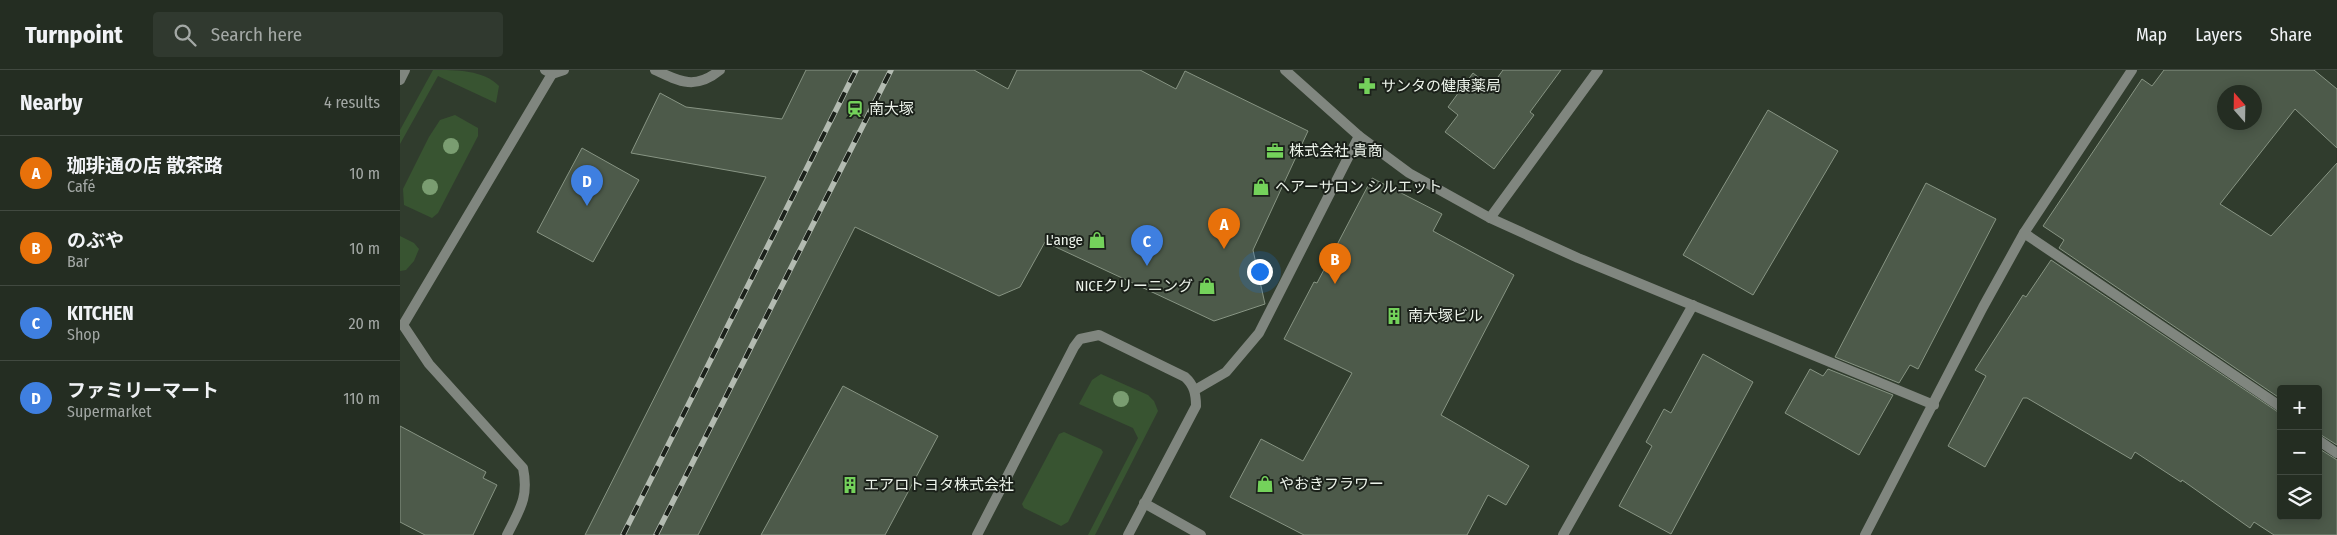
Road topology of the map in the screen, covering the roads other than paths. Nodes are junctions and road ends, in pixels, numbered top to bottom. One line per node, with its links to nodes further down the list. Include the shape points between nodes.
1 (405, 70): 9 (street)
2 (564, 70): 8 (street)
3 (655, 70): 4 (street, via 690,83)
4 (720, 70)
5 (1285, 70): 10 (street)
6 (1598, 70): 11 (street)
7 (2132, 70): 12 (street)
8 (548, 72): 14 (street)
9 (400, 80)
10 (1359, 136): 11 (street, via 1409,172); 15 (street, via 1259,333 1226,372)
11 (1490, 218): 13 (street)
12 (2024, 233): 16 (street); 17 (street)
13 (1693, 305): 17 (street); 25 (street)
14 (401, 323): 21 (street, via 429,364 523,468 527,484 524,502)
15 (1195, 390): 20 (street, via 1196,406); 22 (street, via 1185,377 1099,335 1080,339)
16 (2277, 404)
17 (1934, 405): 26 (street)
18 (2322, 443): 19 (street)
19 (2337, 453)
20 (1144, 503): 23 (street); 24 (street)
21 (507, 535)
22 (977, 535)
23 (1128, 535)
24 (1201, 535)
25 (1563, 535)
26 (1865, 535)

